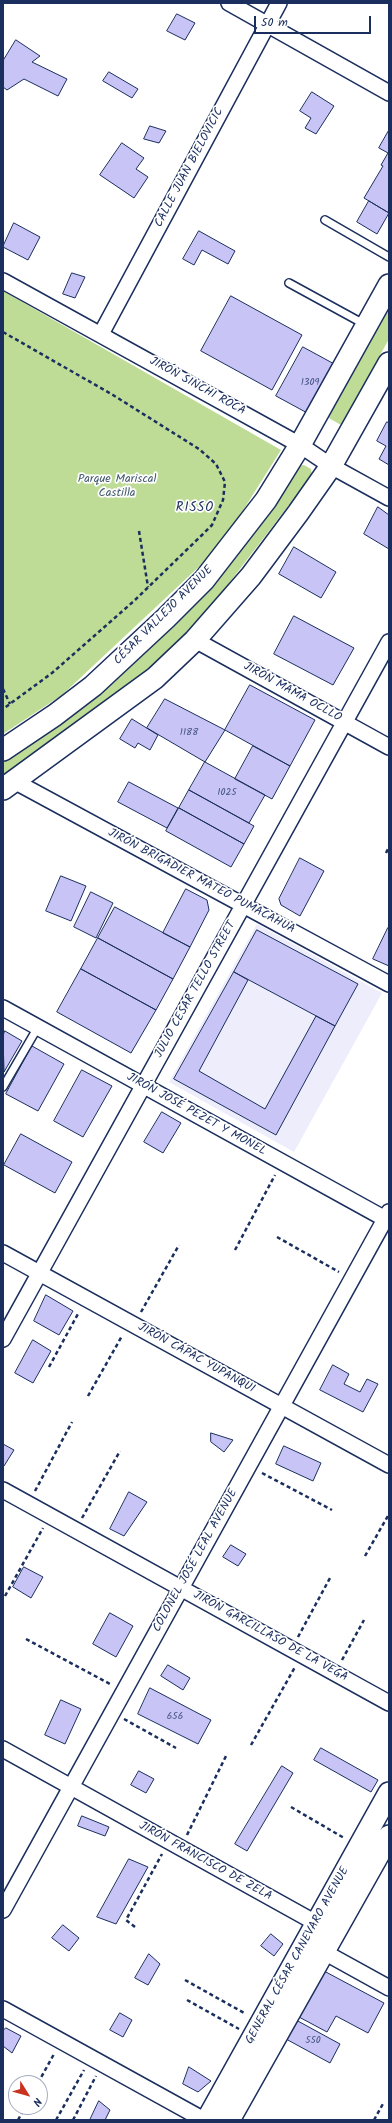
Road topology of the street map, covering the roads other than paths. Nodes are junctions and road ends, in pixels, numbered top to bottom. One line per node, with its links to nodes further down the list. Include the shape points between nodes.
1 (229, 3): 3 (street)
2 (279, 3): 3 (street, CALLE JUAN BIELOVICIC)
3 (268, 25): 4 (street); 11 (street, CALLE JUAN BIELOVICIC)
4 (389, 93)
5 (325, 220): 6 (lane)
6 (389, 257)
7 (3, 281): 11 (street, JIRÓN SINCHI ROCA)
8 (289, 283): 10 (lane)
9 (389, 285): 10 (main road, CÉSAR VALLEJO AVENUE)
10 (366, 326): 13 (main road, CÉSAR VALLEJO AVENUE)
11 (101, 334): 13 (street, JIRÓN SINCHI ROCA)
12 (389, 363): 14 (main road)
13 (300, 445): 14 (street, JIRÓN SINCHI ROCA); 20 (main road, CÉSAR VALLEJO AVENUE, via 266,500 204,580 93,686)
14 (331, 466): 15 (street, JIRÓN SINCHI ROCA); 16 (main road, via 251,576)
15 (389, 498)
16 (195, 640): 18 (street, JIRÓN MAMA OCLLO); 21 (main road, via 149,683)
17 (389, 642): 18 (street, JULIO CESAR TELLO STREET)
18 (344, 722): 19 (street, JIRÓN MAMA OCLLO); 22 (street, JULIO CESAR TELLO STREET)
19 (389, 747)
20 (3, 750)
21 (8, 785): 22 (street, JIRÓN BRIGADIER MATEO PUMACAHUA)
22 (243, 905): 23 (street, JIRÓN BRIGADIER MATEO PUMACAHUA); 26 (street, JULIO CESAR TELLO STREET)
23 (389, 984)
24 (3, 1008): 25 (street, JIRÓN JOSÉ PEZET Y MONEL)
25 (38, 1027): 26 (street, JIRÓN JOSÉ PEZET Y MONEL); 27 (lane)
26 (143, 1086): 28 (street, JIRÓN JOSÉ PEZET Y MONEL); 30 (street, JULIO CESAR TELLO STREET)
27 (3, 1087)
28 (388, 1217): 32 (street, COLONEL JOSÉ LEAL AVENUE)
29 (3, 1253): 30 (street, JIRÓN CÁPAC YUPANQUI)
30 (40, 1273): 31 (street, JULIO CESAR TELLO STREET); 32 (street, JIRÓN CÁPAC YUPANQUI)
31 (3, 1339)
32 (282, 1406): 33 (street, JIRÓN CÁPAC YUPANQUI); 35 (street, COLONEL JOSÉ LEAL AVENUE)
33 (389, 1465)
34 (3, 1490): 35 (street, JIRÓN GARCILLASO DE LA VEGA)
35 (181, 1588): 36 (street, JIRÓN GARCILLASO DE LA VEGA); 38 (street, COLONEL JOSÉ LEAL AVENUE)
36 (389, 1703)
37 (3, 1749): 38 (street, JIRÓN FRANCISCO DE ZELA)
38 (71, 1787): 41 (street, COLONEL JOSÉ LEAL AVENUE); 42 (street, JIRÓN FRANCISCO DE ZELA)
39 (389, 1793): 42 (main road, GENERAL CÉSAR CANEVARO AVENUE)
40 (389, 1836): 43 (main road, GENERAL CÉSAR CANEVARO AVENUE)
41 (3, 1910)
42 (316, 1923): 43 (street); 47 (main road, GENERAL CÉSAR CANEVARO AVENUE)
43 (324, 1952): 44 (street); 48 (main road, GENERAL CÉSAR CANEVARO AVENUE)
44 (389, 1988)
45 (3, 2009): 46 (street)
46 (204, 2120)
47 (207, 2120)
48 (229, 2120)

